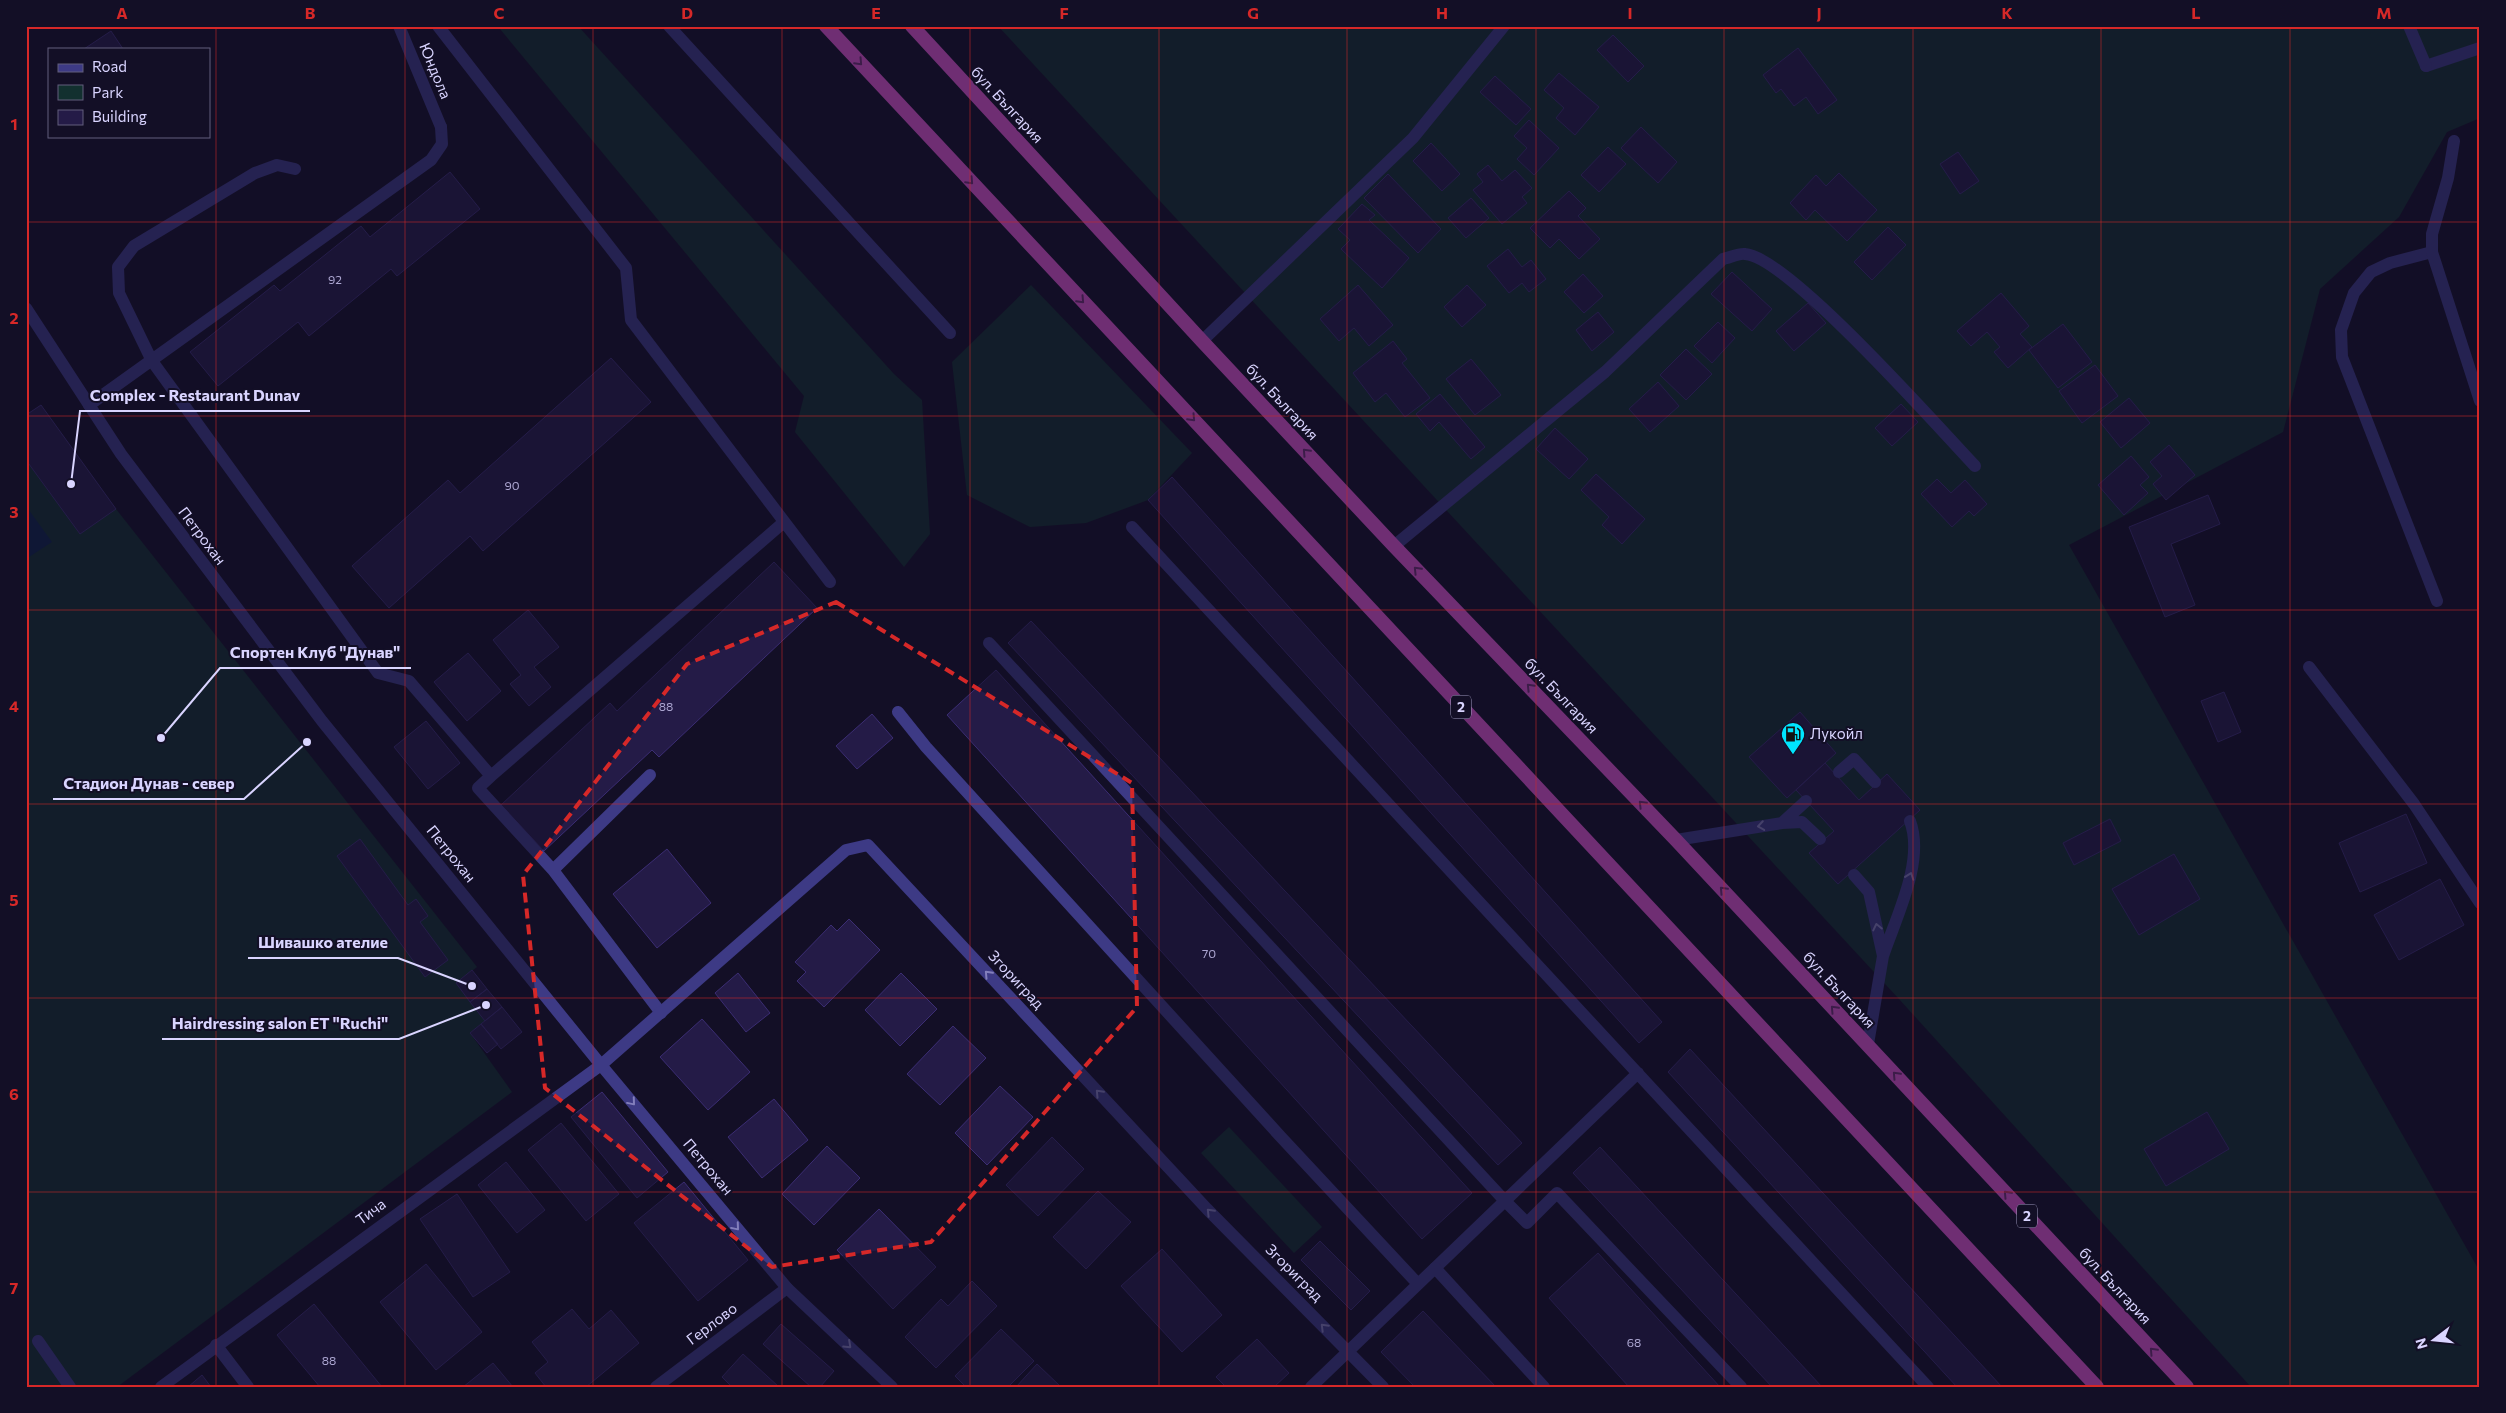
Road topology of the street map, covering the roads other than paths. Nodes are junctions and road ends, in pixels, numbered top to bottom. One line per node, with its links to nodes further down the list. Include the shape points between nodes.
1 (399, 26): 15 (street, Юндола, via 442,127 442,144 431,160)
2 (438, 26): 19 (street, via 626,268 631,320)
3 (670, 26): 13 (street)
4 (826, 26): 61 (highway, 2, one-way to 61)
5 (912, 26): 14 (highway, бул. България / 2)
6 (1504, 26): 14 (street, via 1413,138)
7 (2410, 26): 8 (street, via 2426,66)
8 (2480, 48)
9 (2454, 141): 11 (street, via 2448,178 2432,234)
10 (296, 169): 15 (street, via 277,165 256,173 134,246 118,267 119,293)
11 (2432, 252): 16 (street); 23 (street, via 2390,263 2371,272 2354,292 2341,330 2342,357)
12 (26, 308): 17 (street, Петрохан)
13 (950, 333)
14 (1202, 341): 21 (highway, бул. България / 2, one-way to 14)
15 (152, 361): 17 (street); 29 (street, via 378,673 409,681)
16 (2480, 401)
17 (89, 406): 42 (street, Петрохан, via 174,527 322,721)
18 (1975, 466): 21 (street, via 1847,331 1774,265 1745,254 1723,259 1605,372)
19 (784, 522): 22 (street); 29 (street)
20 (1132, 527): 43 (street)
21 (1394, 546): 35 (highway, бул. България / 2, one-way to 21)
22 (830, 582)
23 (2437, 601)
24 (989, 643): 44 (street)
25 (2309, 667): 38 (street, via 2414,804)
26 (898, 712): 46 (street, via 939,762)
27 (1839, 772): 30 (street, via 1854,759)
28 (650, 775): 36 (street)
29 (491, 776): 36 (street, via 478,788)
30 (1875, 782)
31 (1806, 801): 33 (street)
32 (1910, 821): 39 (street, one-way to 32, via 1914,863 1915,835)
33 (1782, 823): 34 (street, via 1802,822); 35 (street, one-way to 35)
34 (1820, 839)
35 (1676, 840): 41 (highway, бул. България / 2, one-way to 35)
36 (553, 870): 40 (street)
37 (1854, 875): 39 (street, one-way to 37, via 1869,892)
38 (2480, 903)
39 (1883, 956): 41 (street)
40 (661, 1013): 42 (street, Згориград); 50 (street, Згориград, one-way to 40, via 1207,1209 868,844 846,850)
41 (1868, 1044): 62 (highway, бул. България / 2, one-way to 41)
42 (601, 1065): 47 (street, Петрохан, one-way to 47); 49 (street, Тича)
43 (1638, 1073): 44 (street); 60 (street)
44 (1505, 1201): 45 (street); 59 (street, via 1527,1222 1557,1193)
45 (1435, 1268): 46 (street); 58 (street)
46 (1418, 1284): 50 (street)
47 (787, 1288): 54 (street, Герлово); 55 (street, Петрохан, one-way to 55)
48 (38, 1341): 51 (street)
49 (216, 1345): 52 (street, Тича); 53 (street)
50 (1348, 1351): 56 (street); 57 (street, Згориград)
51 (70, 1387)
52 (161, 1387)
53 (248, 1387)
54 (656, 1387)
55 (892, 1387)
56 (1311, 1387)
57 (1382, 1387)
58 (1544, 1387)
59 (1741, 1387)
60 (1928, 1387)
61 (2098, 1387)
62 (2186, 1387)

